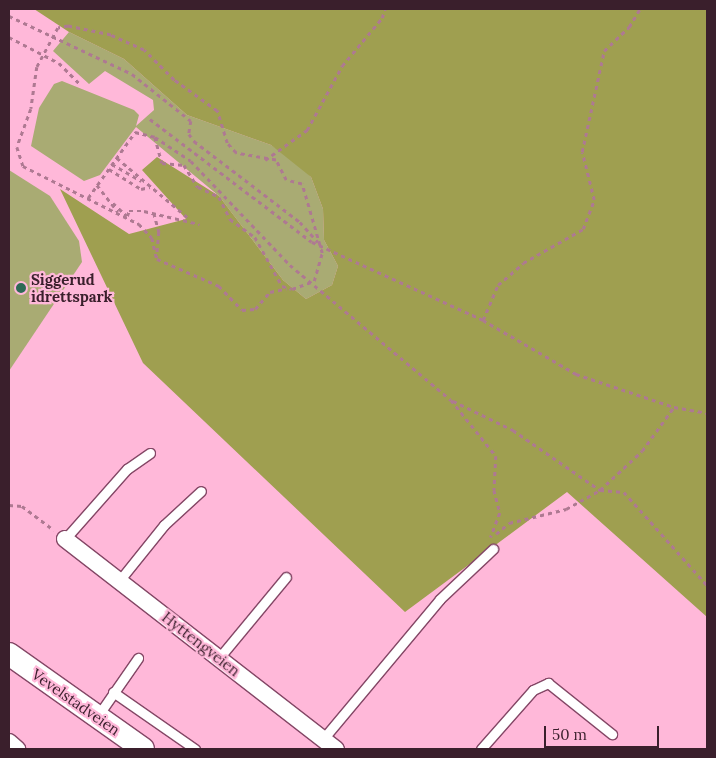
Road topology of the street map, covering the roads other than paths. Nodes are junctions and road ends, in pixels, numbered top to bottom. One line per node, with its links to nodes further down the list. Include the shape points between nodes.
1 (150, 453): 3 (lane, via 127,469)
2 (201, 491): 6 (lane, via 164,525)
3 (65, 539): 6 (street, Hyttengveien)
4 (493, 549): 13 (lane, via 440,599)
5 (286, 577): 9 (lane)
6 (119, 581): 9 (street, Hyttengveien)
7 (9, 654): 11 (main road, Vevelstadveien)
8 (138, 658): 10 (lane)
9 (218, 658): 13 (street, Hyttengveien)
10 (113, 692): 11 (lane); 17 (lane)
11 (97, 717): 16 (main road, Vevelstadveien)
12 (612, 734): 19 (lane, via 548,683 533,690)
13 (323, 739): 18 (street, Hyttengveien)
14 (9, 742): 15 (street)
15 (17, 749)
16 (143, 749)
17 (195, 749)
18 (336, 749)
19 (481, 749)

